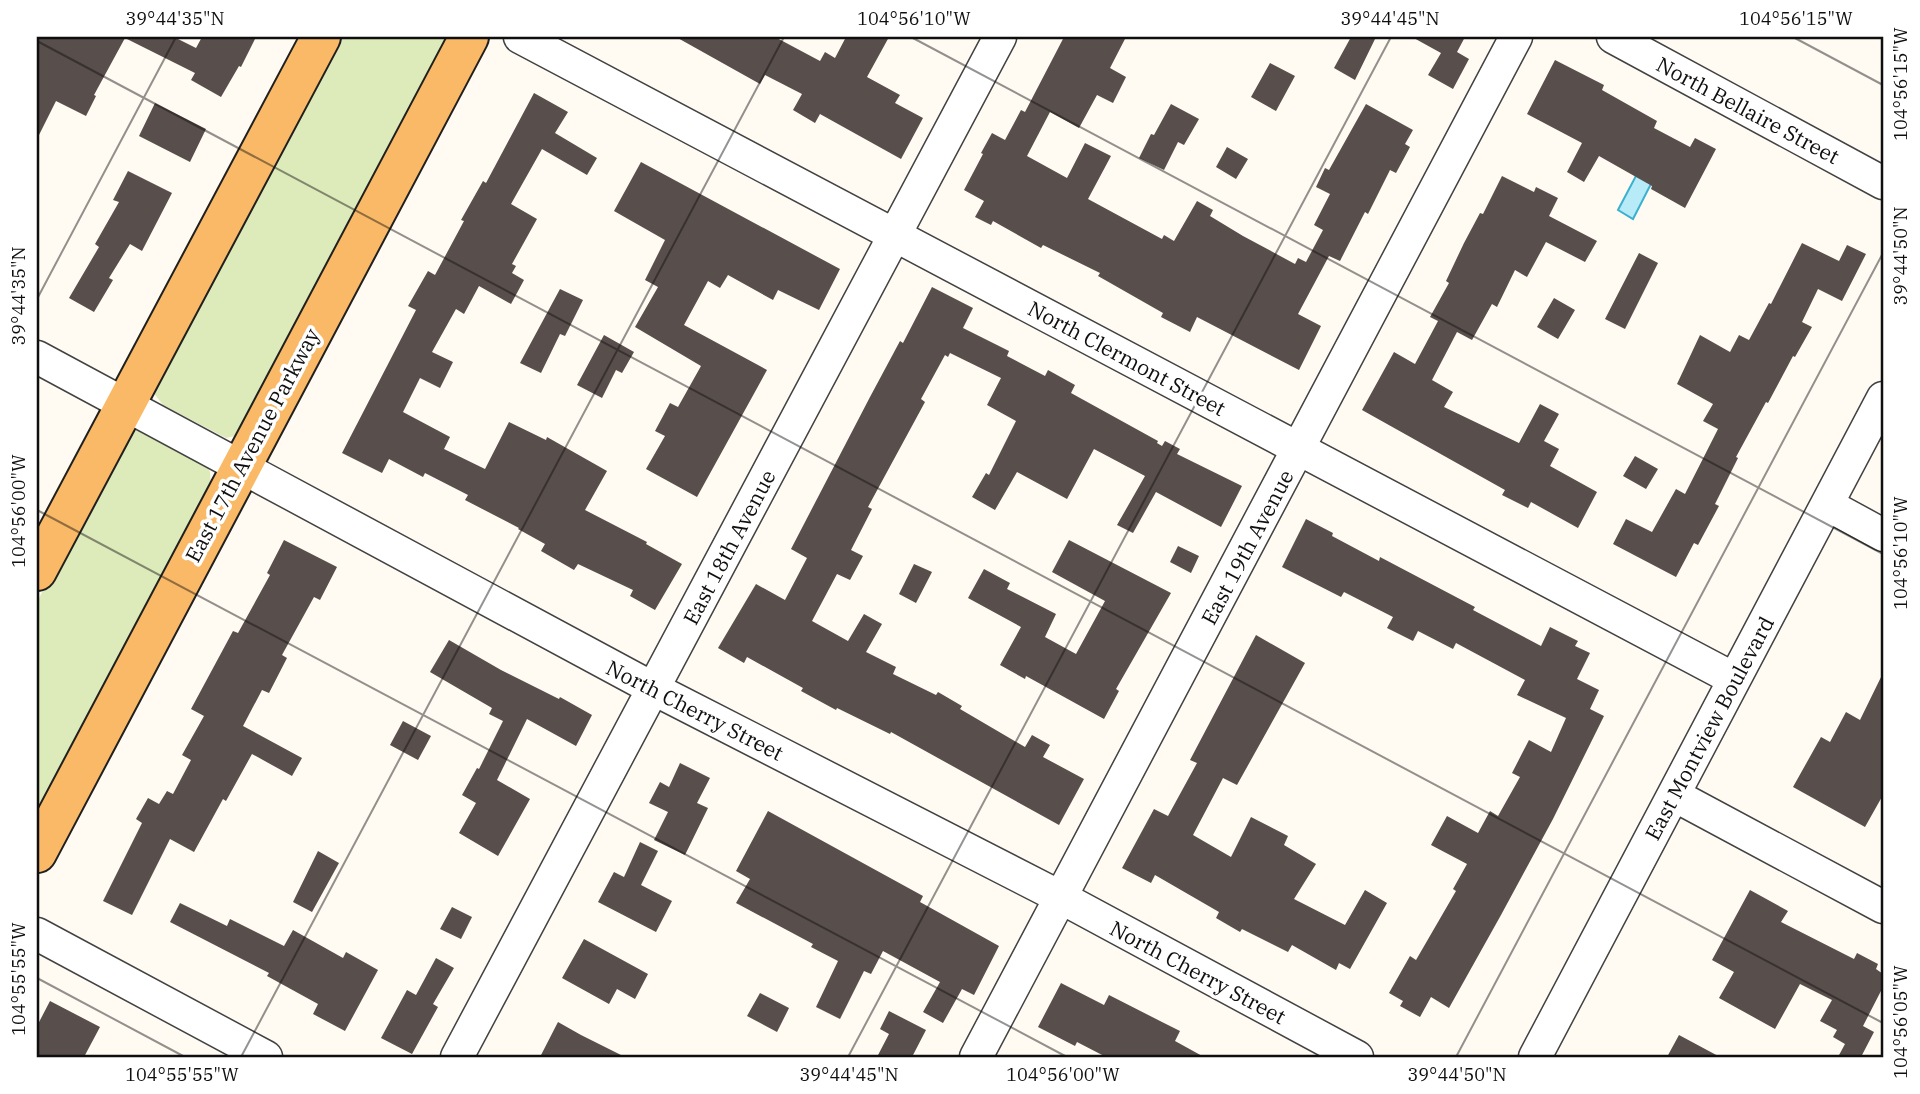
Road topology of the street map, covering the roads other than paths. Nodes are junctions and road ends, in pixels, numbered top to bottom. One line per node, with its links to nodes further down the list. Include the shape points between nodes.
1 (321, 37): 11 (main road)
2 (470, 37): 13 (main road, East 17th Avenue Parkway)
3 (520, 37): 8 (street, North Clermont Street)
4 (1000, 37): 8 (street, East 18th Avenue)
5 (1516, 37): 12 (street, East 19th Avenue)
6 (1613, 37): 7 (street, North Bellaire Street)
7 (1883, 183)
8 (895, 234): 12 (street, North Clermont Street); 18 (street, East 18th Avenue)
9 (37, 357): 11 (street, North Cherry Street)
10 (1883, 398): 14 (street, East Montview Boulevard)
11 (124, 405): 13 (street, North Cherry Street); 16 (main road)
12 (1299, 450): 17 (street, North Clermont Street); 21 (street, East 19th Avenue)
13 (240, 467): 18 (street, North Cherry Street); 20 (main road, East 17th Avenue Parkway)
14 (1828, 505): 15 (street); 17 (street, East Montview Boulevard)
15 (1883, 535)
16 (37, 571)
17 (1734, 679): 19 (street, East Montview Boulevard)
18 (654, 689): 21 (street, North Cherry Street); 25 (street, East 18th Avenue)
19 (1674, 795): 22 (street); 28 (street, East Montview Boulevard)
20 (37, 853)
21 (1062, 898): 26 (street, East 19th Avenue); 27 (street, North Cherry Street)
22 (1883, 907)
23 (37, 934): 24 (street)
24 (266, 1057)
25 (457, 1057)
26 (976, 1057)
27 (1357, 1057)
28 (1535, 1057)

